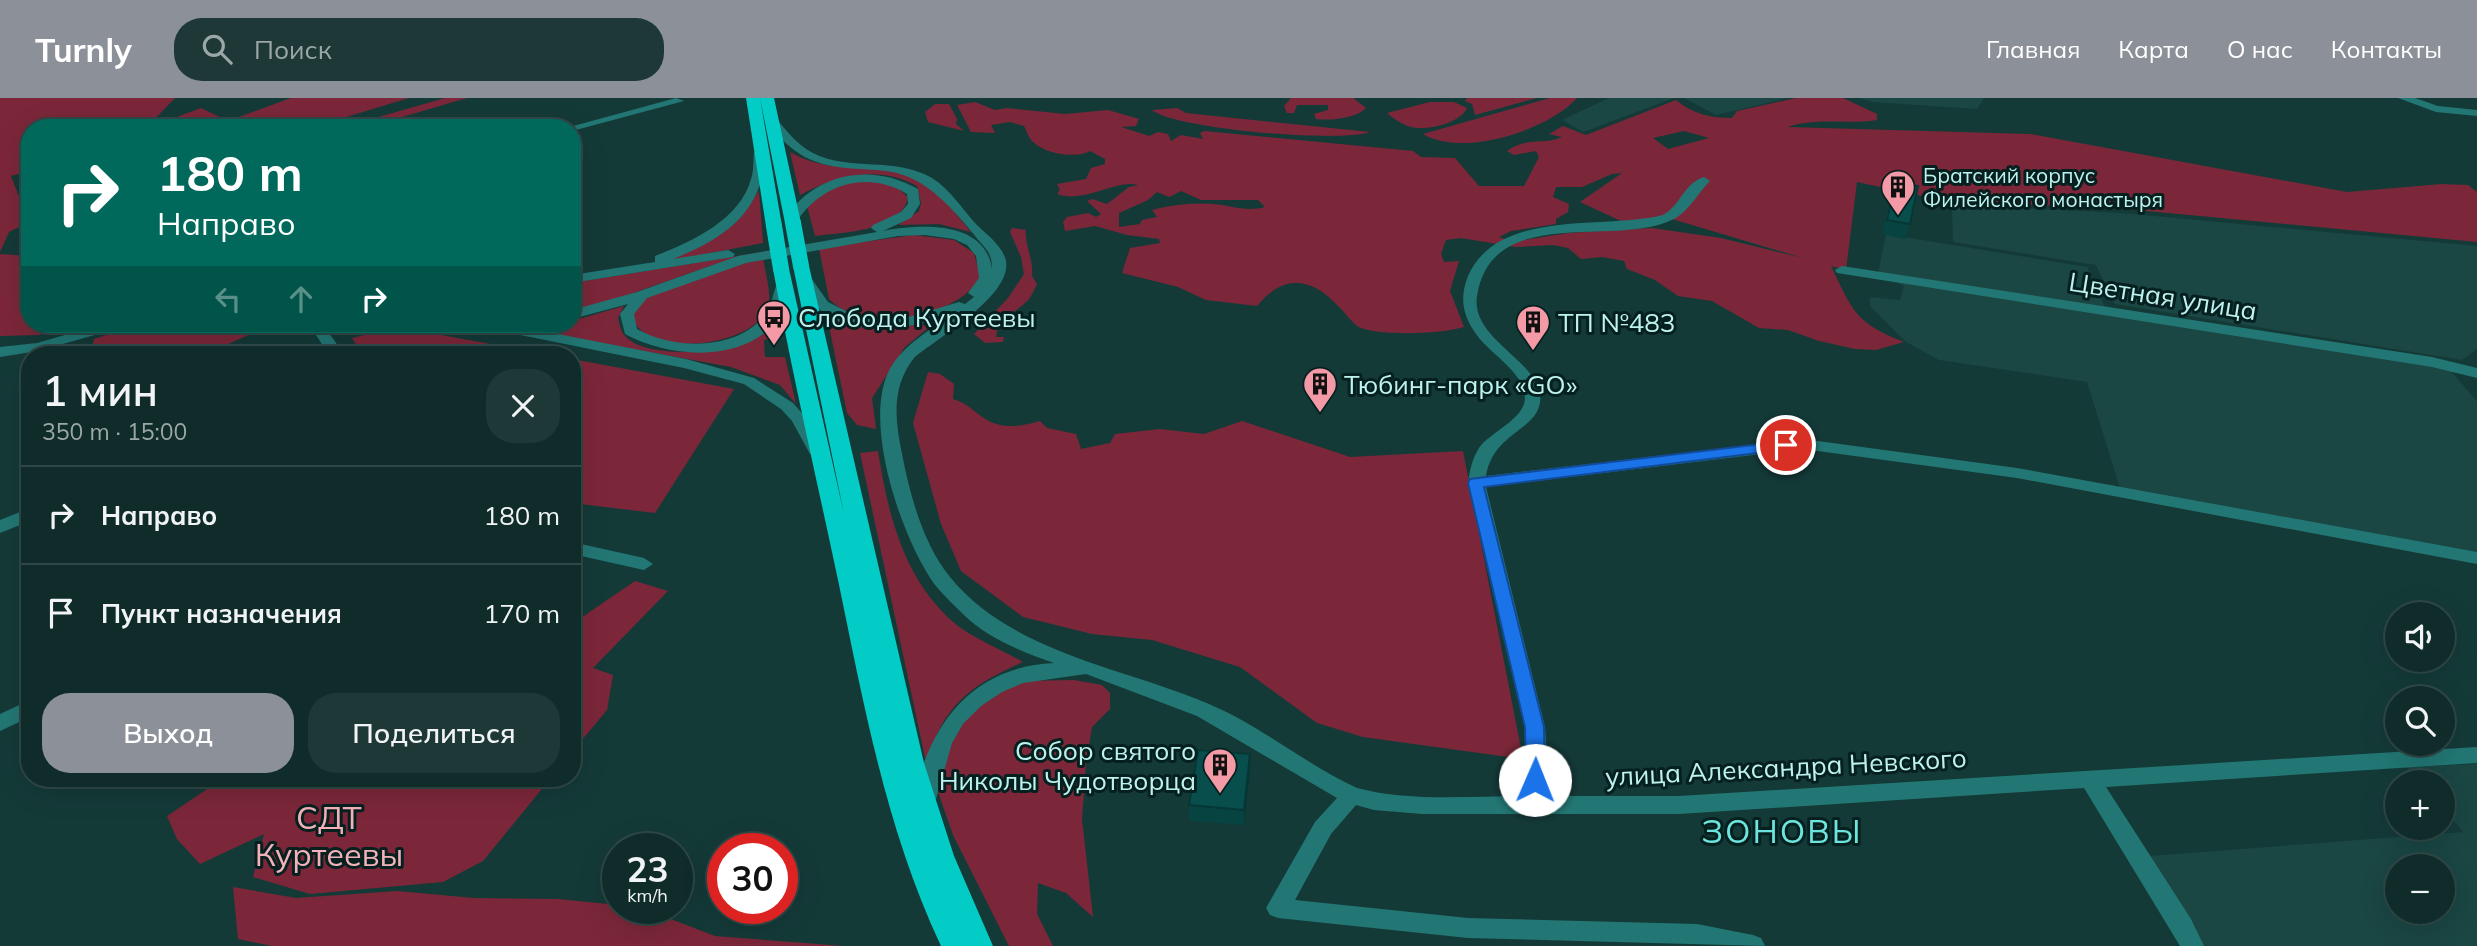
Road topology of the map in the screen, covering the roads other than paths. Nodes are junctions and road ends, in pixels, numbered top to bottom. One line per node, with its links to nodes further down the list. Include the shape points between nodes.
1 (753, 98): 8 (highway)
2 (767, 98): 6 (highway)
3 (2404, 98): 5 (street, via 2436,109)
4 (678, 101): 7 (street)
5 (2477, 113)
6 (771, 119): 10 (highway); 12 (street, via 785,140 810,158 897,171 927,181 953,202)
7 (581, 126)
8 (760, 149): 14 (street, via 752,194 726,222 668,256); 15 (highway, bridge, via 774,226)
9 (1704, 181): 30 (street, via 1694,187 1691,199 1664,219 1536,233 1507,241 1485,257 1472,284 1469,308 1534,397 1523,418 1490,441 1482,453)
10 (792, 220): 11 (street, via 800,204 814,192 840,181 875,179 913,192 915,204 906,215); 15 (highway, bridge)
11 (876, 229): 12 (street, via 952,230); 14 (street)
12 (989, 244): 20 (street, via 999,259 1001,273 994,288)
13 (1842, 270): 28 (street, Цветная улица, via 2432,362)
14 (615, 273): 16 (street)
15 (793, 274): 17 (street, via 829,309 850,319 876,322 946,312); 18 (street, via 774,313 759,327 734,340 696,348 659,345 630,331 626,314); 29 (highway); 43 (highway)
16 (581, 278)
17 (978, 290): 18 (street, via 987,266 972,242 925,231 743,259); 20 (street)
18 (642, 295): 19 (street)
19 (581, 312)
20 (944, 324): 36 (street, улица Александра Невского, via 907,355 887,390 897,469 915,537 947,588 970,613 1004,634)
21 (89, 333): 23 (street)
22 (531, 333): 29 (street, via 749,381 799,419)
23 (76, 337): 24 (street); 25 (street)
24 (30, 346)
25 (76, 346)
26 (21, 348): 27 (street)
27 (0, 352)
28 (2477, 373)
29 (821, 459): 44 (highway, via 899,802 924,876)
30 (1476, 483): 34 (street, via 1803,444 2017,473); 42 (street, via 1535,727)
31 (21, 518): 32 (street)
32 (0, 527)
33 (581, 550): 35 (street)
34 (2477, 558)
35 (644, 564)
36 (1094, 670): 41 (street, улица Александра Невского, via 1204,710); 43 (street, via 1035,671 1000,681 980,694 944,736 932,762)
37 (21, 712): 38 (street)
38 (0, 723)
39 (2477, 755): 40 (street, улица Александра Невского)
40 (2089, 779): 42 (street, улица Александра Невского, via 1679,805); 47 (street)
41 (1352, 795): 42 (street, улица Александра Невского, via 1396,804); 46 (street, via 1323,828 1279,908 1468,928 1697,934)
42 (1534, 804)
43 (925, 811): 45 (highway, via 941,864)
44 (955, 946)
45 (979, 946)
46 (1753, 946)
47 (2192, 946)

